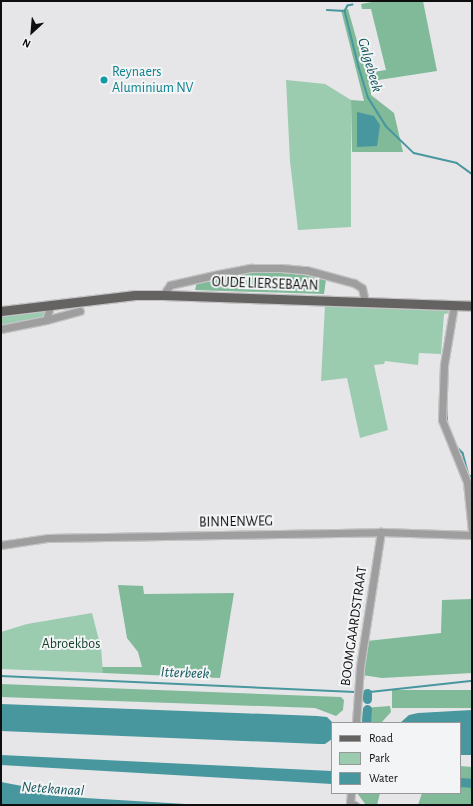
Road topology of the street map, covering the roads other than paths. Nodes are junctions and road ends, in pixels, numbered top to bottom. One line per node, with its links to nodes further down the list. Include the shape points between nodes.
1 (163, 294): 2 (main road, OUDE LIERSEBAAN); 2 (street, OUDE LIERSEBAAN, via 170,285 219,274 251,268 281,268 306,270 354,283 362,288); 3 (main road, OUDE LIERSEBAAN)
2 (366, 302): 4 (main road, OUDE LIERSEBAAN)
3 (51, 304): 6 (main road, OUDE LIERSEBAAN); 8 (street)
4 (454, 305): 5 (main road, OUDE LIERSEBAAN); 10 (street, via 444,365 442,420 467,482)
5 (472, 306)
6 (1, 311)
7 (80, 311): 8 (street)
8 (46, 320): 9 (street)
9 (1, 329)
10 (472, 531)
11 (381, 532): 12 (street, BINNENWEG); 13 (street, BINNENWEG, via 48,538); 14 (street, BOOMGAARDSTRAAT, via 360,667)
12 (472, 535)
13 (1, 545)
14 (356, 722)
15 (351, 794): 16 (street, via 350,804)
16 (355, 805)

